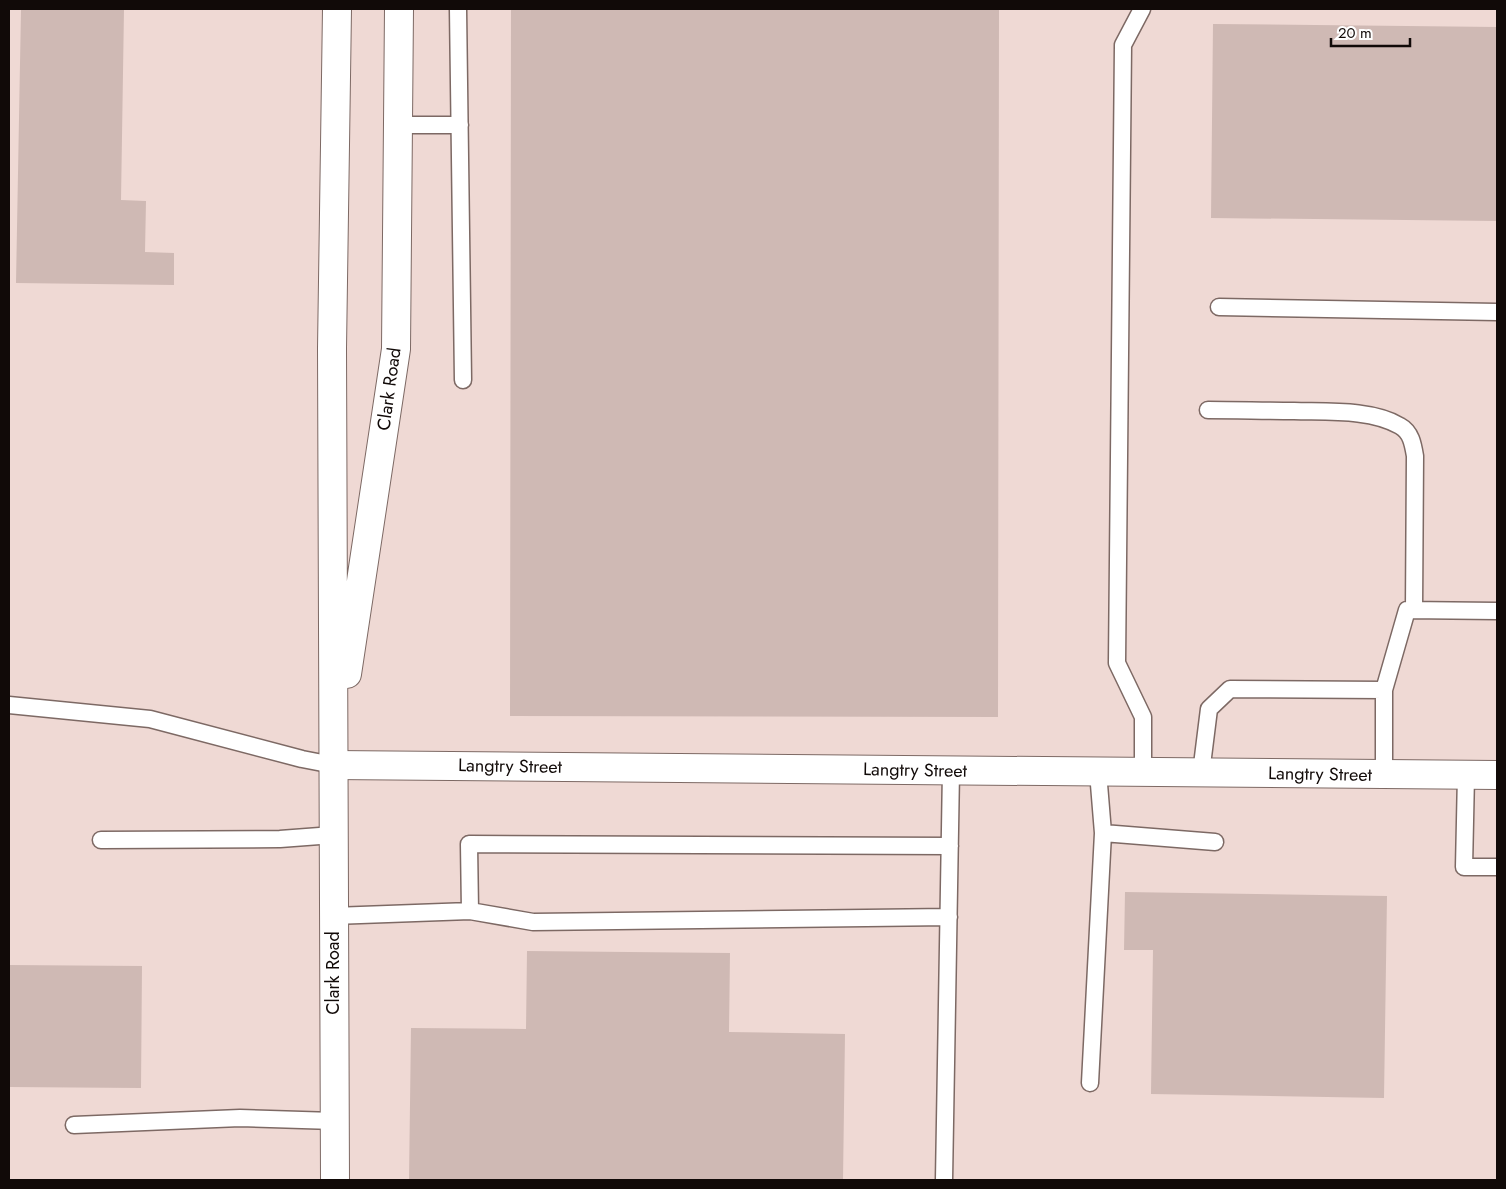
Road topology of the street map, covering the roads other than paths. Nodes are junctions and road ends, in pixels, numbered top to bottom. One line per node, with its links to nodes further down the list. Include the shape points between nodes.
1 (338, 9): 15 (street, Clark Road, via 332,349)
2 (399, 9): 5 (street, Clark Road)
3 (458, 9): 6 (lane)
4 (1142, 9): 18 (lane, via 1123,45 1117,663 1142,717)
5 (398, 125): 6 (lane); 15 (street, Clark Road, via 396,349)
6 (460, 125): 9 (lane)
7 (1219, 307): 8 (lane)
8 (1497, 312)
9 (463, 380)
10 (1208, 410): 11 (lane, via 1345,412 1384,419 1401,426 1412,438 1416,456)
11 (1414, 610): 12 (lane); 13 (lane, via 1407,610)
12 (1497, 611)
13 (1384, 690): 19 (lane, via 1230,688 1208,709); 20 (lane)
14 (9, 705): 15 (lane, via 150,719)
15 (333, 765): 16 (street, Langtry Street); 24 (street, Clark Road)
16 (951, 770): 17 (street, Langtry Street); 27 (lane)
17 (1098, 772): 18 (street, Langtry Street); 23 (lane)
18 (1143, 772): 19 (street, Langtry Street)
19 (1201, 773): 20 (street, Langtry Street)
20 (1384, 775): 21 (street, Langtry Street)
21 (1466, 775): 22 (street, Langtry Street); 28 (lane, via 1464,867)
22 (1497, 775)
23 (1103, 833): 26 (lane); 32 (lane)
24 (333, 835): 25 (lane, via 280,839); 30 (street, Clark Road)
25 (101, 840)
26 (1214, 842)
27 (950, 846): 29 (lane, via 469,844); 31 (lane)
28 (1497, 867)
29 (470, 912): 30 (lane); 31 (lane, via 533,922)
30 (333, 916): 33 (street, Clark Road)
31 (949, 917): 36 (lane)
32 (1090, 1083)
33 (334, 1121): 34 (lane, via 240,1118); 35 (street, Clark Road)
34 (74, 1125)
35 (335, 1180)
36 (944, 1180)

